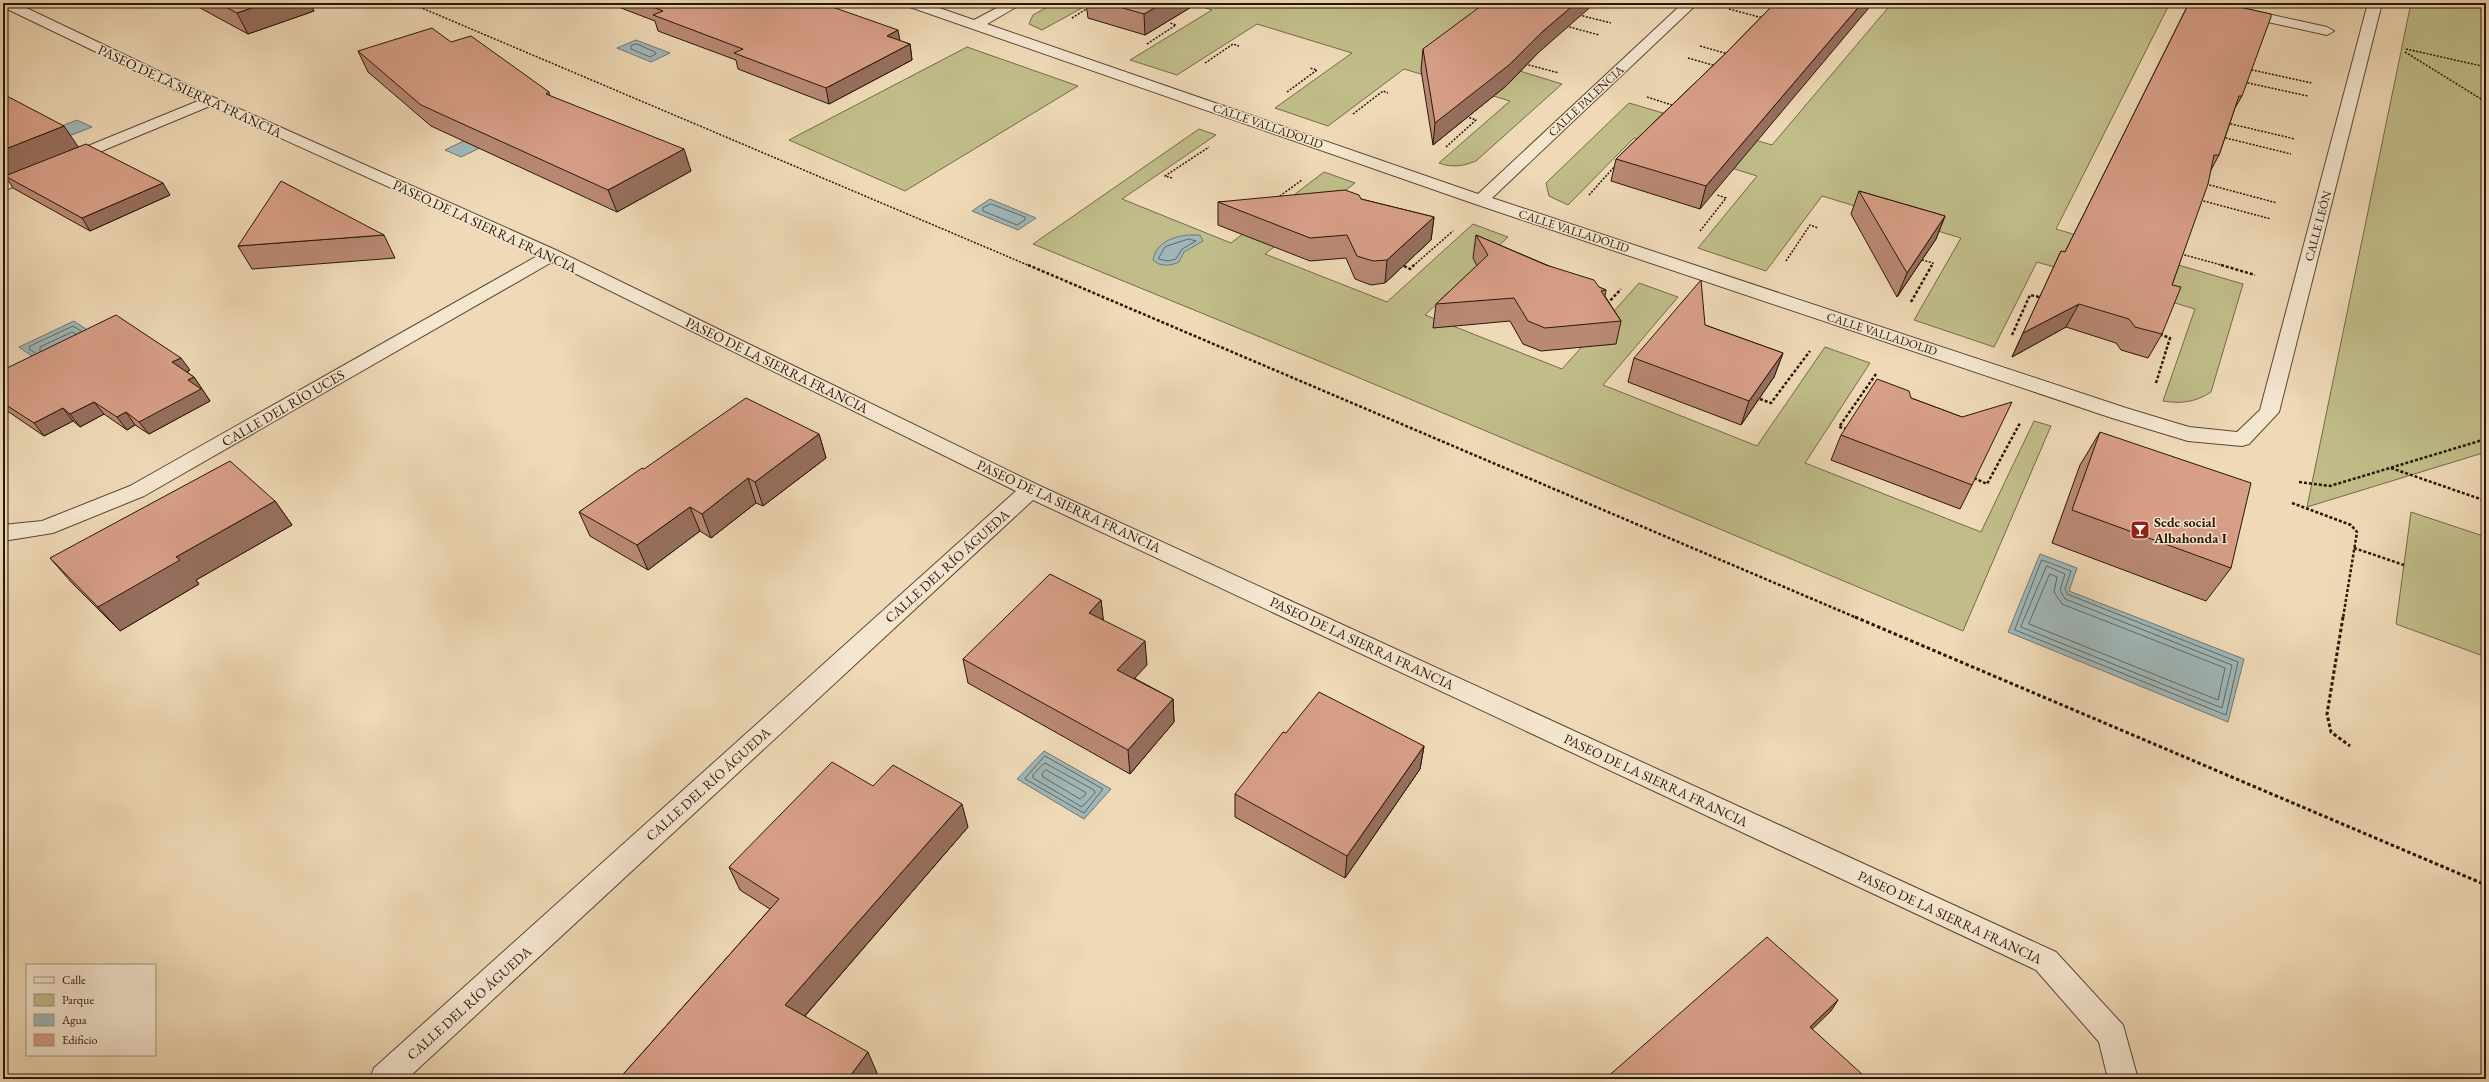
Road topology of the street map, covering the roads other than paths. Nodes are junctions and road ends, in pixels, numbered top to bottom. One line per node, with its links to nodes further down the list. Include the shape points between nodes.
1 (5, 3): 9 (street, PASEO DE LA SIERRA FRANCIA)
2 (912, 3): 7 (street, CALLE VALLADOLID)
3 (1016, 3): 7 (street)
4 (1691, 3): 11 (street, CALLE PALENCIA)
5 (2200, 3): 8 (street)
6 (2375, 3): 13 (street, CALLE LEÓN, via 2269,412)
7 (975, 25): 11 (street, CALLE VALLADOLID)
8 (2327, 31)
9 (210, 101): 10 (street); 12 (street, PASEO DE LA SIERRA FRANCIA)
10 (3, 186)
11 (1480, 200): 13 (street, CALLE VALLADOLID, via 2119,413 2188,434)
12 (552, 255): 14 (street, PASEO DE LA SIERRA FRANCIA); 15 (street, CALLE DEL RÍO UCES, via 137,491 45,528)
13 (2242, 439)
14 (1031, 490): 16 (street, CALLE DEL RÍO ÁGUEDA); 17 (street, PASEO DE LA SIERRA FRANCIA, via 2046,961 2112,1035)
15 (3, 533)
16 (385, 1079)
17 (2123, 1079)

